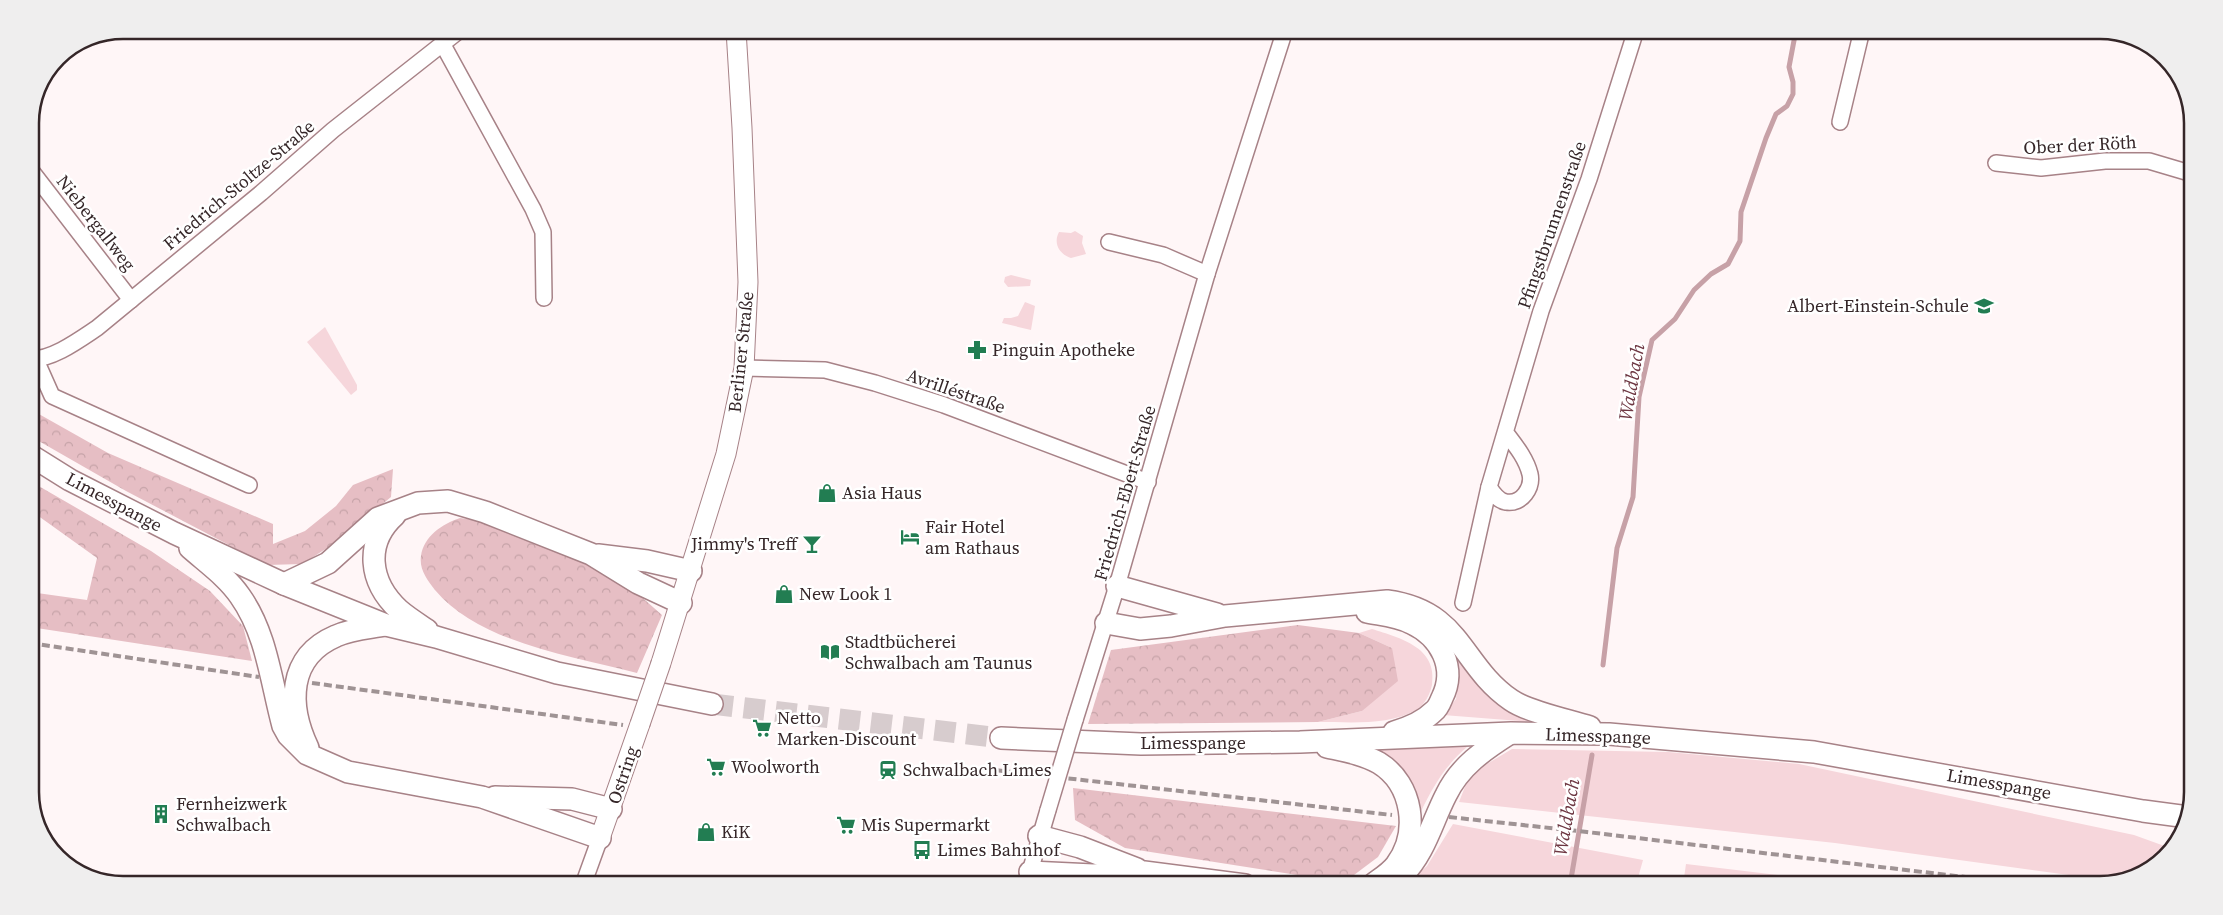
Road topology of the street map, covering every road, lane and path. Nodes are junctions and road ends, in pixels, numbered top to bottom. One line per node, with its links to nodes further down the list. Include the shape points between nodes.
1 (448, 39): 6 (street, Friedrich-Stoltze-Straße)
2 (737, 39): 16 (street, Berliner Straße, via 748,282)
3 (1282, 39): 12 (street, Friedrich-Ebert-Straße)
4 (1633, 39): 18 (street, Pfingstbrunnenstraße, via 1589,179 1541,311)
5 (1860, 39): 7 (street)
6 (442, 43): 13 (street, via 543,232); 14 (street, Friedrich-Stoltze-Straße)
7 (1840, 122)
8 (1996, 163): 9 (street, Ober der Röth, via 2041,168 2105,161 2149,161)
9 (2184, 171)
10 (39, 181): 14 (street, Niebergallweg)
11 (1109, 242): 12 (street, via 1163,255)
12 (1207, 274): 20 (street, Friedrich-Ebert-Straße)
13 (544, 298)
14 (131, 300): 15 (street, Friedrich-Stoltze-Straße, via 68,347)
15 (39, 357)
16 (744, 368): 20 (street, Avrilléstraße, via 825,370 875,384 944,405); 26 (street, Berliner Straße, via 731,437)
17 (39, 371): 21 (street, Friedrich-Stoltze-Straße, via 52,396)
18 (1506, 433): 22 (street, Pfingstbrunnenstraße); 22 (street, via 1526,463 1531,476 1529,487 1515,502 1506,502 1497,498)
19 (39, 461): 24 (main road, Limesspange, via 70,480)
20 (1148, 482): 28 (street, Friedrich-Ebert-Straße)
21 (249, 485)
22 (1489, 487): 30 (street, Pfingstbrunnenstraße)
23 (406, 507): 25 (main road, via 434,501 460,504); 27 (main road, via 378,518 328,563); 35 (main road, via 382,529 375,544 375,573 381,587 399,610)
24 (174, 532): 27 (main road); 43 (main road, via 228,582 243,601 260,633 283,726 297,745)
25 (591, 554): 26 (main road); 29 (main road, via 638,583)
26 (691, 571): 29 (street, Berliner Straße)
27 (284, 584): 34 (main road)
28 (1117, 586): 32 (main road); 33 (street, Friedrich-Ebert-Straße)
29 (681, 603): 36 (street, Berliner Straße)
30 (1463, 603)
31 (1324, 607): 32 (main road); 39 (main road, via 1387,601 1406,604 1431,616 1450,631 1493,685 1511,701); 41 (main road, via 1391,616 1412,623 1444,652 1448,687 1436,710 1400,730)
32 (1225, 616): 33 (main road, via 1140,629)
33 (1106, 623): 49 (street, Friedrich-Ebert-Straße, bridge)
34 (386, 625): 35 (main road); 43 (main road, via 335,636 320,645 299,671 294,700 296,717 308,748)
35 (436, 636): 37 (main road, via 557,673)
36 (661, 663): 45 (street, Ostring, bridge)
37 (712, 704)
38 (1511, 733): 39 (main road, Limesspange); 41 (main road, Limesspange); 57 (main road, via 1466,765 1447,793 1422,848)
39 (1609, 734): 46 (main road, Limesspange, via 1814,752)
40 (1001, 738): 42 (main road, Limesspange, via 1141,744)
41 (1370, 738): 42 (main road, Limesspange)
42 (1300, 742): 56 (main road, via 1366,757 1392,774 1406,794 1410,833 1396,866)
43 (317, 760): 44 (main road, via 348,772)
44 (482, 797): 45 (main road, via 572,798); 50 (main road)
45 (611, 809): 50 (street, Ostring)
46 (2143, 811): 47 (main road, Limesspange); 48 (main road)
47 (2181, 816)
48 (2176, 828)
49 (1040, 836): 51 (main road, via 1080,847); 53 (street, Friedrich-Ebert-Straße)
50 (600, 838): 52 (street, Ostring)
51 (1144, 872): 54 (main road); 55 (main road)
52 (586, 876)
53 (1029, 876)
54 (1071, 876)
55 (1175, 876)
56 (1383, 876)
57 (1403, 876)

